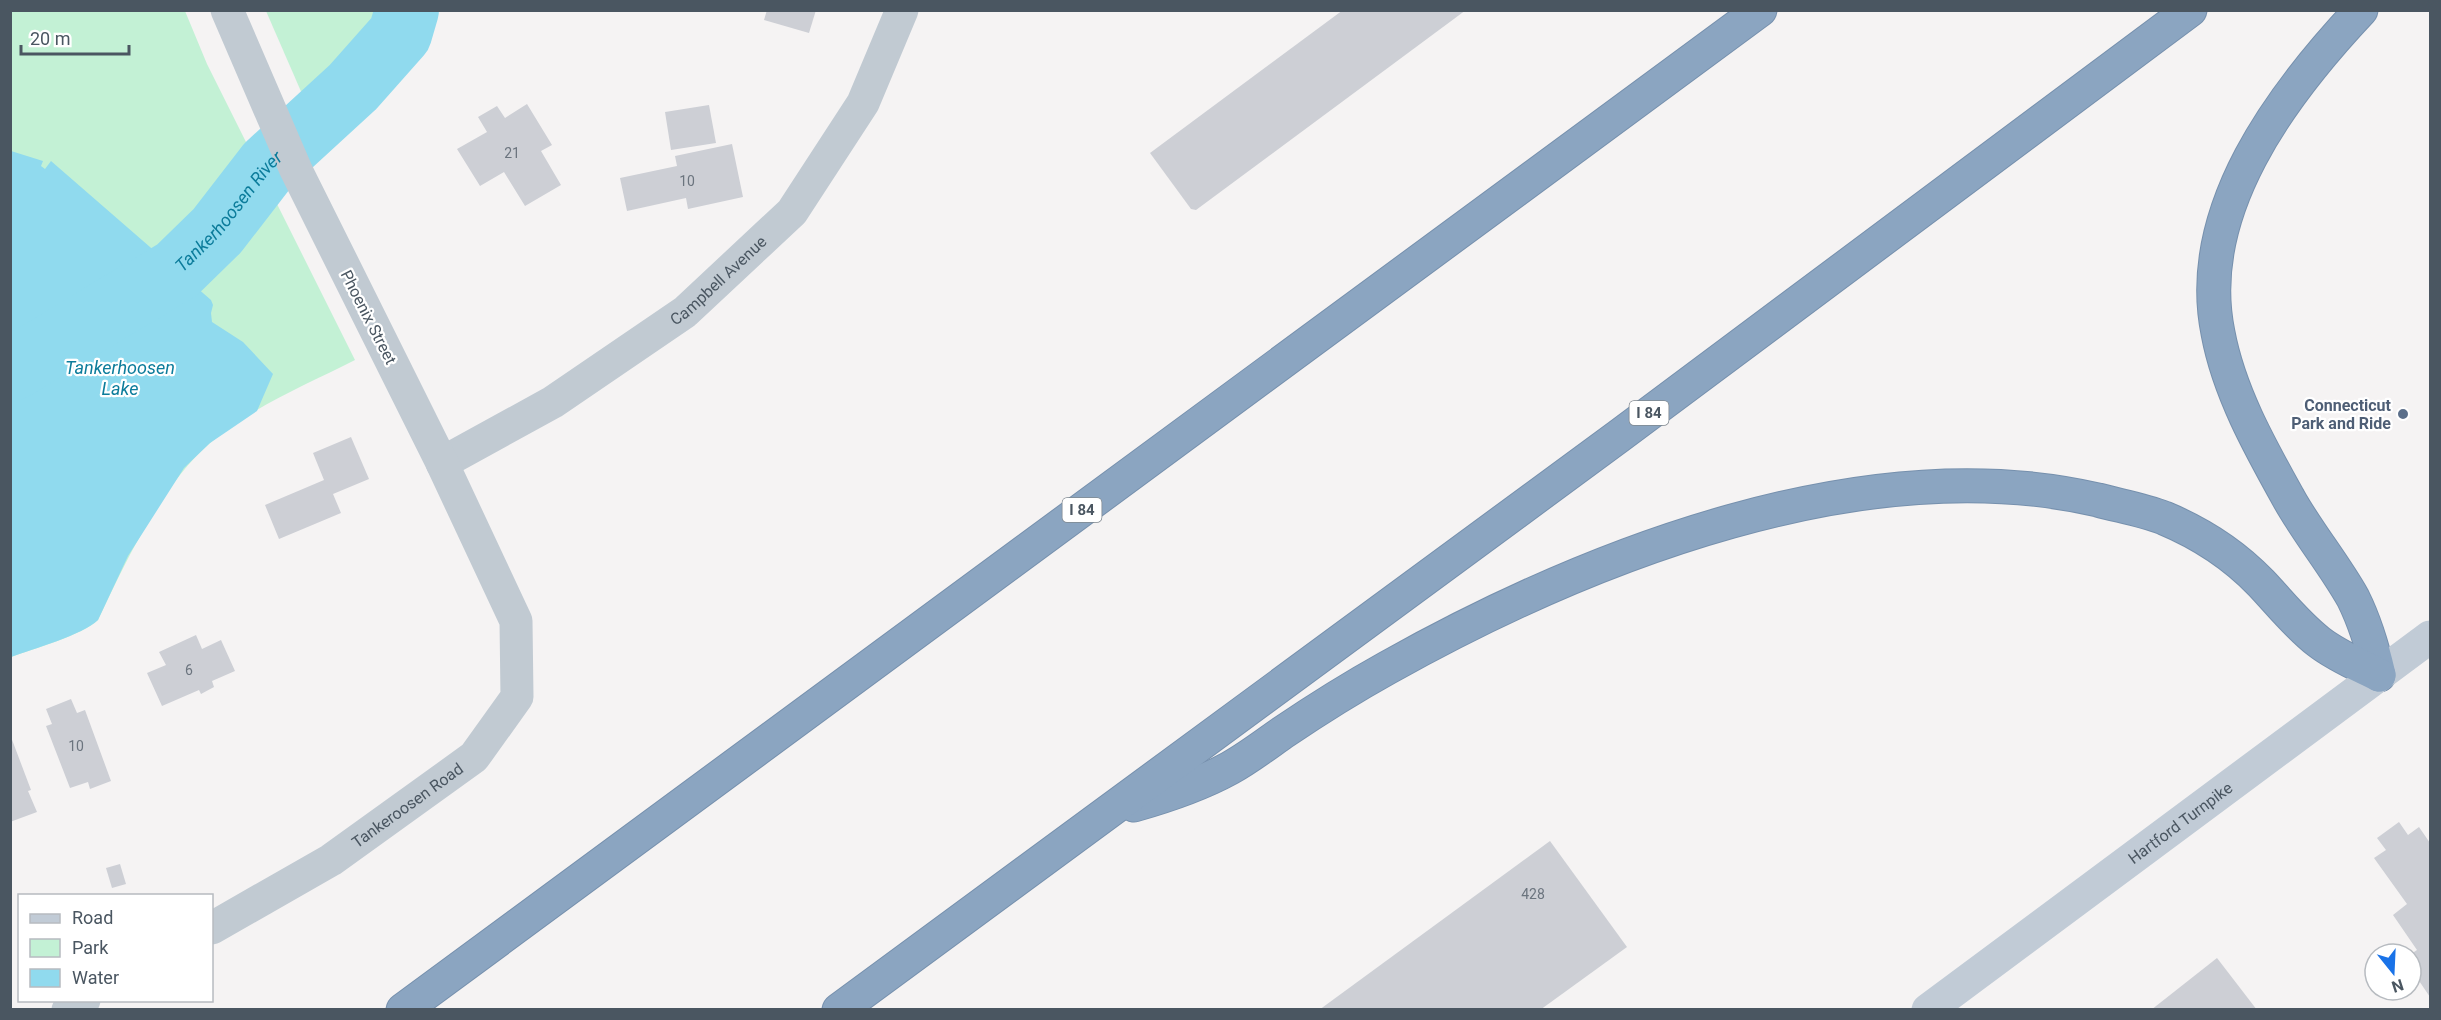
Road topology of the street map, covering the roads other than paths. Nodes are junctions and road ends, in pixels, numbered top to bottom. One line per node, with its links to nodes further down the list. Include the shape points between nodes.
1 (227, 10): 6 (street, Phoenix Street, via 296,170)
2 (902, 10): 6 (street, Campbell Avenue, via 863,104 792,212 685,312 553,402)
3 (1760, 10): 14 (highway, I 84)
4 (2190, 10): 10 (highway, I 84)
5 (2361, 10): 9 (highway, via 2292,91 2243,175 2224,220 2213,287 2222,355 2240,403 2290,502 2353,600)
6 (442, 463): 7 (street, Phoenix Street)
7 (516, 621): 11 (street, Tankeroosen Road, via 517,698 474,757 331,860)
8 (2430, 637): 9 (main road, Hartford Turnpike)
9 (2379, 675): 10 (highway, via 2320,644 2232,557 2164,518 2030,488 1895,490 1819,501 1730,523 1572,579 1444,636 1359,683 1231,768 1201,782); 16 (main road, Hartford Turnpike)
10 (1106, 813): 15 (highway, I 84)
11 (213, 927)
12 (81, 1002): 13 (street)
13 (68, 1010)
14 (403, 1010)
15 (839, 1010)
16 (1928, 1010)

